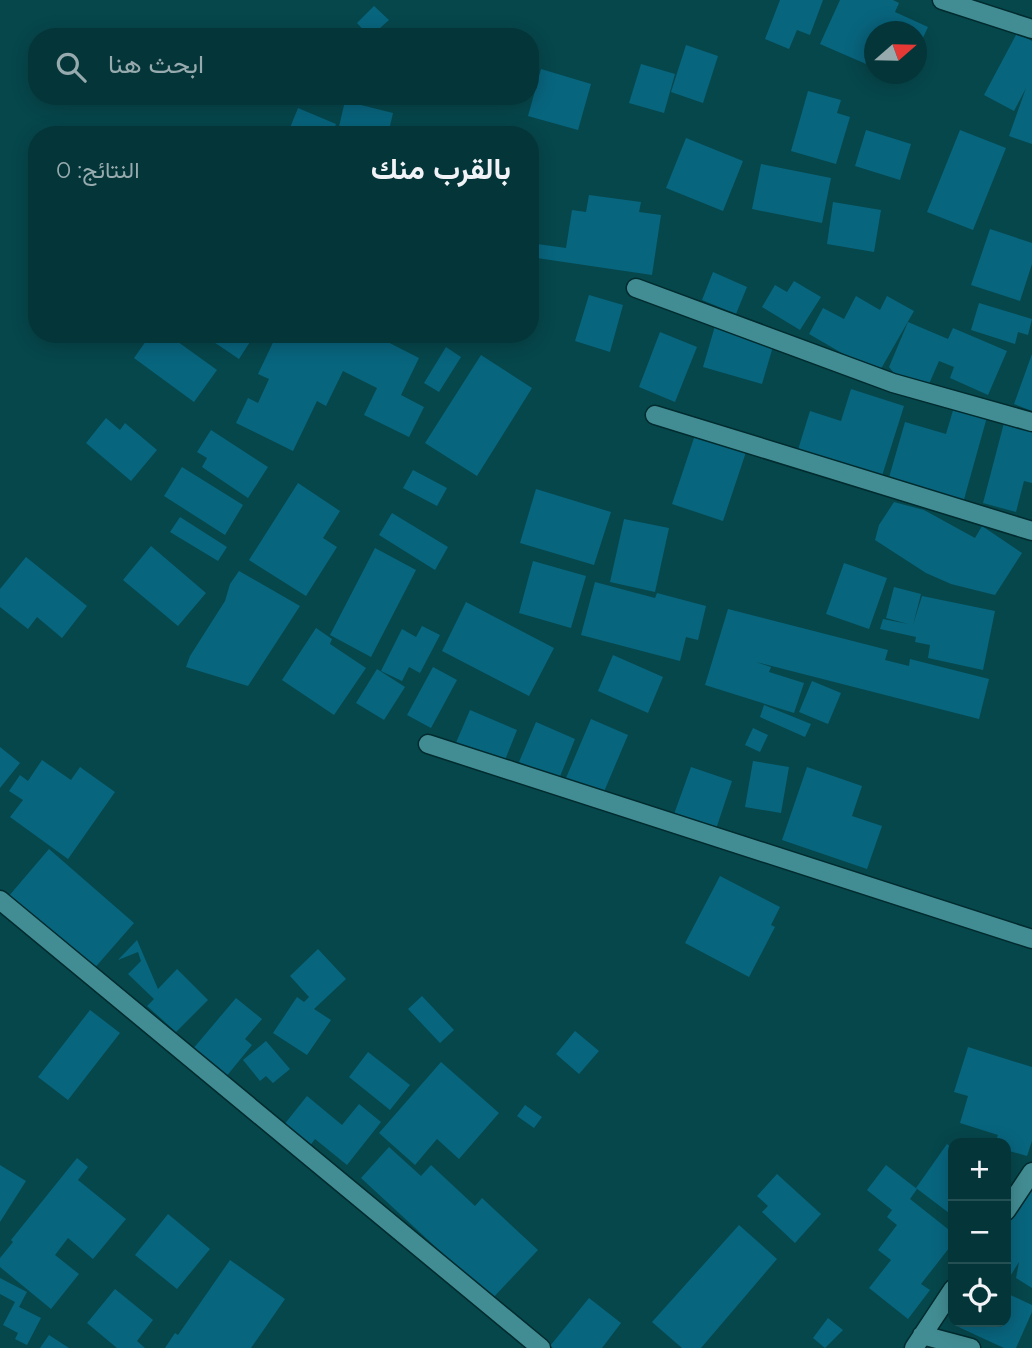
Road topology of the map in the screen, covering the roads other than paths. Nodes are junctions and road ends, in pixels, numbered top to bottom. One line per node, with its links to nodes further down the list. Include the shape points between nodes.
1 (942, 0): 2 (street)
2 (1032, 29)
3 (636, 288): 5 (street, via 893,383)
4 (655, 415): 6 (street)
5 (1032, 422)
6 (1032, 531)
7 (428, 744): 9 (street)
8 (0, 900): 14 (street)
9 (1032, 939)
10 (1032, 1172): 11 (street)
11 (1011, 1204)
12 (948, 1297): 13 (street)
13 (918, 1342): 15 (street)
14 (541, 1348)
15 (971, 1348)

